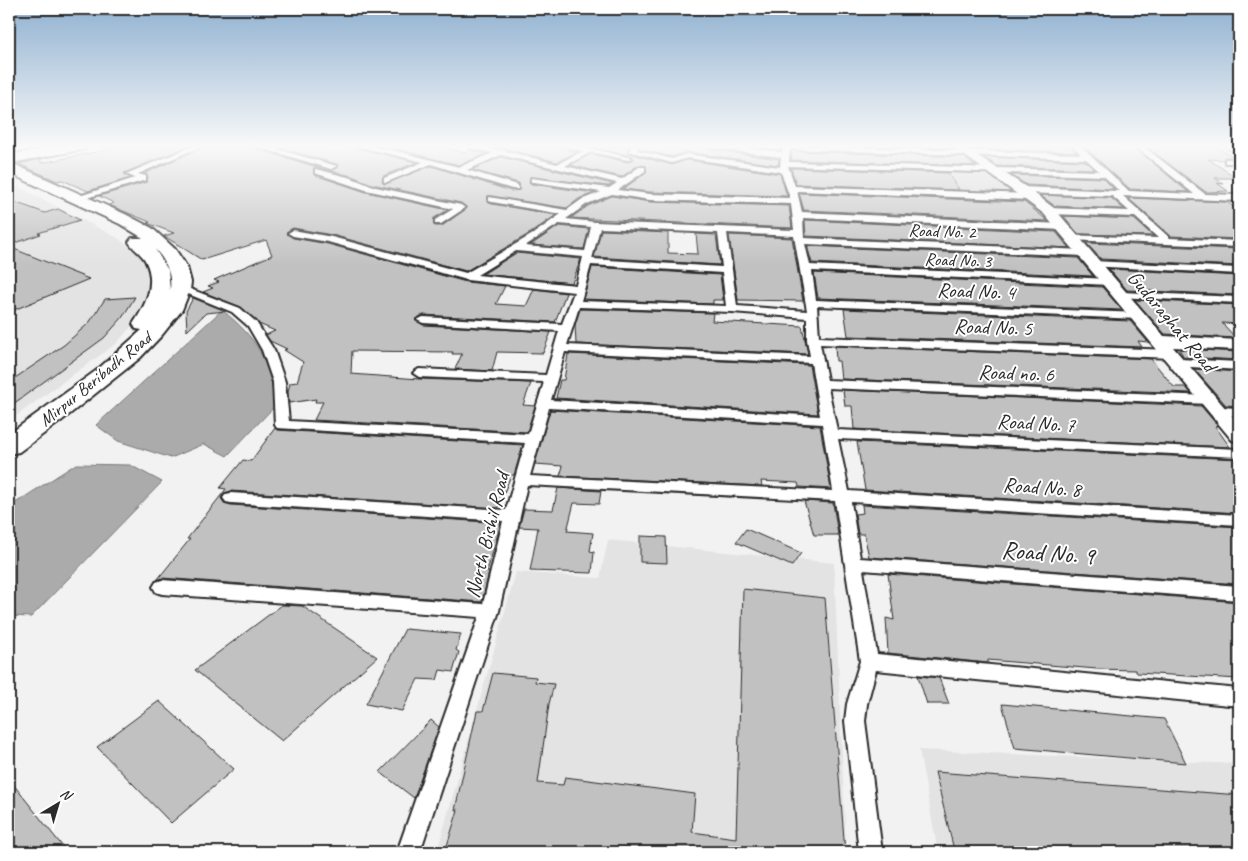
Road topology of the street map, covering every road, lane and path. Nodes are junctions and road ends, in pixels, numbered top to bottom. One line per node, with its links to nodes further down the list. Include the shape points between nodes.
1 (29, 186): 47 (highway, Mirpur Beribadh Road, via 127,235 146,249 161,280)
2 (51, 186): 16 (highway)
3 (116, 186): 16 (street)
4 (365, 186): 24 (street, via 461,208)
5 (573, 186): 11 (street)
6 (617, 186): 11 (street)
7 (791, 186): 19 (street)
8 (1016, 186): 12 (street, Gudaraghat Road)
9 (1119, 186): 14 (street)
10 (1190, 186): 15 (street)
11 (609, 192): 19 (street, via 650,197); 21 (street, via 584,202)
12 (1027, 193): 13 (street); 19 (street); 20 (street, Gudaraghat Road)
13 (1114, 193): 14 (street); 22 (street)
14 (1127, 194): 15 (street)
15 (1202, 196): 17 (street)
16 (77, 198): 39 (highway, via 140,228 159,242 176,264)
17 (1239, 198)
18 (492, 199): 21 (street)
19 (795, 201): 28 (street); 29 (street)
20 (1049, 211): 22 (street); 28 (street, Gudaraghat Road)
21 (569, 213): 23 (street)
22 (1137, 214): 30 (street)
23 (558, 221): 25 (street, Road No. 2); 32 (street)
24 (438, 222)
25 (596, 225): 26 (street, Road No. 2); 33 (street, North Bishil Road)
26 (722, 230): 29 (street, Road No. 2); 36 (street)
27 (293, 232): 38 (street, Road No. 4)
28 (1066, 232): 30 (street); 34 (street, Gudaraghat Road)
29 (798, 237): 34 (street, Road No. 2); 35 (street)
30 (1167, 241): 31 (street)
31 (1239, 244)
32 (514, 248): 33 (street); 38 (street)
33 (587, 258): 36 (street); 41 (street, North Bishil Road)
34 (1089, 259): 37 (street); 40 (street, Gudaraghat Road)
35 (806, 268): 40 (street, Road No. 3); 44 (street)
36 (726, 270): 43 (street)
37 (1239, 271)
38 (467, 277): 41 (street, Road No. 4)
39 (181, 289): 47 (highway, Mirpur Beribadh Road, via 177,300); 65 (street, via 236,310 252,324 268,350 279,382 282,425)
40 (1115, 289): 42 (street, Road No. 3); 45 (street, Gudaraghat Road)
41 (578, 297): 43 (street, Road No. 4); 48 (street, North Bishil Road)
42 (1239, 300)
43 (732, 309): 44 (street, Road No. 4)
44 (812, 309): 45 (street, Road No. 4); 49 (street)
45 (1139, 316): 50 (street, Gudaraghat Road)
46 (423, 320): 48 (street)
47 (152, 325): 63 (highway, Mirpur Beribadh Road); 66 (highway, Mirpur Beribadh Road, via 138,348)
48 (566, 328): 52 (street, North Bishil Road)
49 (813, 340): 53 (street, Road No. 5); 54 (street)
50 (1161, 341): 51 (street); 53 (street, Gudaraghat Road)
51 (1239, 344)
52 (561, 348): 54 (street); 57 (street, North Bishil Road)
53 (1175, 359): 55 (street); 60 (street, Gudaraghat Road)
54 (817, 360): 58 (street)
55 (1239, 366)
56 (420, 373): 57 (street)
57 (551, 379): 59 (street, North Bishil Road)
58 (821, 384): 60 (street, Road no. 6); 62 (street)
59 (544, 404): 62 (street, Road No. 7); 65 (street, North Bishil Road)
60 (1214, 406): 61 (street, Road no. 6); 64 (street, Gudaraghat Road)
61 (1239, 412)
62 (829, 427): 67 (street, Road No. 7); 69 (street)
63 (9, 431)
64 (1239, 436)
65 (534, 439): 68 (street, North Bishil Road)
66 (9, 446)
67 (1239, 453)
68 (521, 480): 69 (street, Road No. 8); 71 (street, North Bishil Road)
69 (842, 496): 72 (street, Road No. 8); 73 (street)
70 (231, 498): 71 (street)
71 (513, 516): 76 (street, North Bishil Road)
72 (1239, 520)
73 (852, 563): 75 (street, Road No. 9); 77 (street)
74 (162, 587): 76 (street)
75 (1239, 593)
76 (490, 611): 79 (street, North Bishil Road)
77 (869, 661): 78 (street); 80 (street, via 856,704 855,721)
78 (1238, 700)
79 (408, 852)
80 (870, 852)

